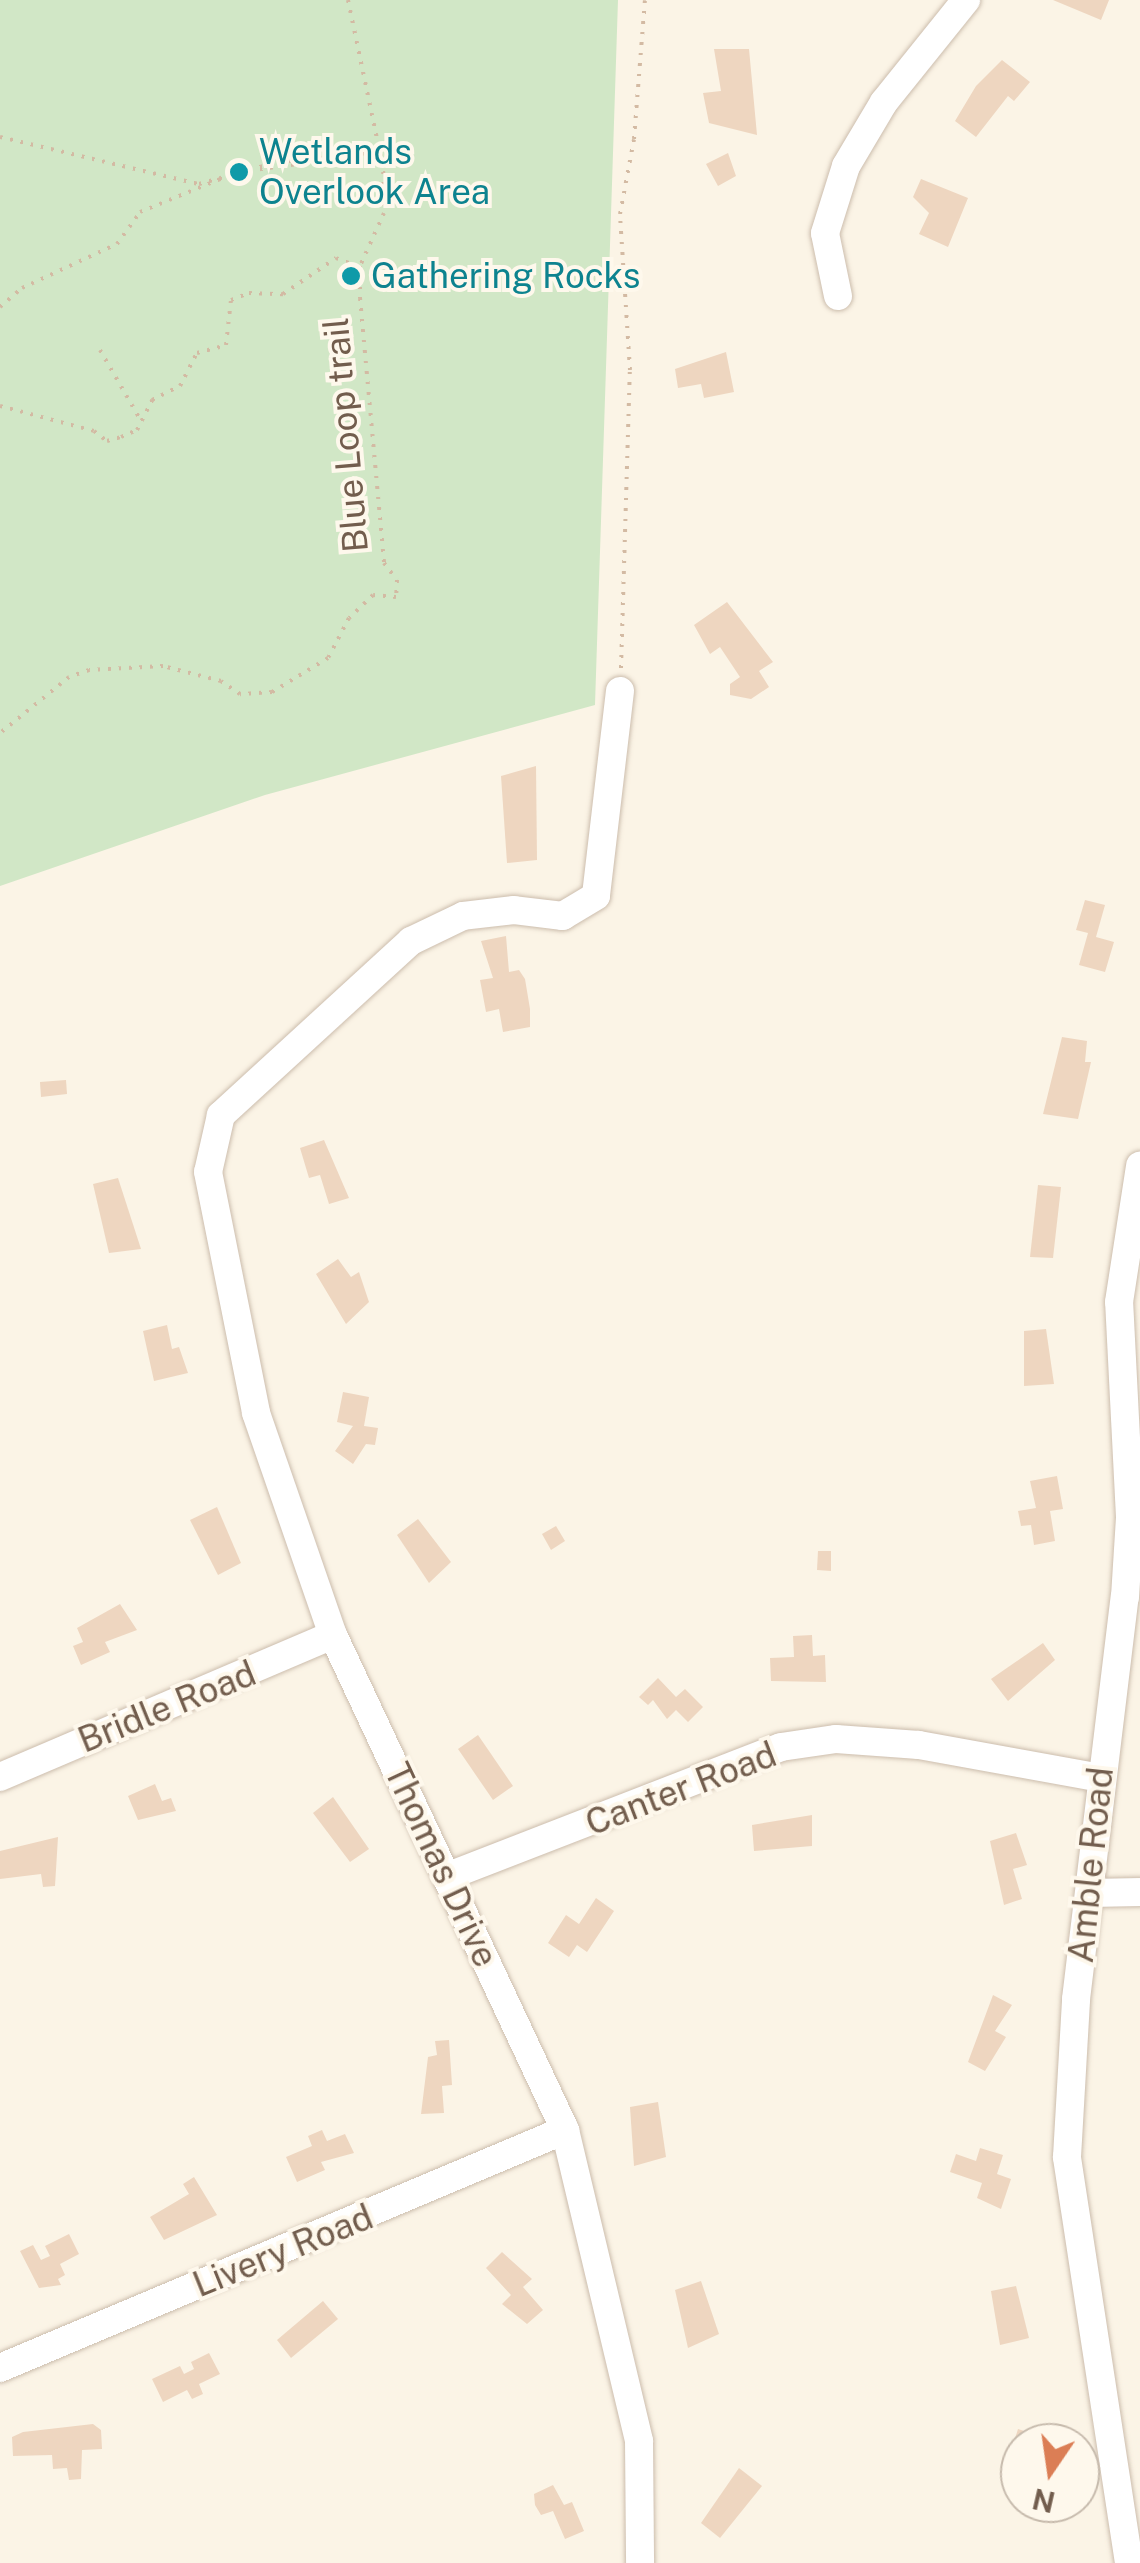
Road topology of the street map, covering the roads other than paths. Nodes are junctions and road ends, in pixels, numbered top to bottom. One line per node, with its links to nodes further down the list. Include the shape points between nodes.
1 (966, 0): 2 (street, via 884,102 846,166 825,233)
2 (838, 296)
3 (620, 691): 6 (street, Thomas Drive, via 596,896 563,916 514,910 463,916 411,941 220,1116 208,1172 256,1413)
4 (1140, 1166): 5 (street, Amble Road)
5 (1136, 1230): 8 (street, Amble Road, via 1119,1302 1130,1517)
6 (333, 1635): 7 (street, Bridle Road); 9 (street, Thomas Drive)
7 (0, 1777)
8 (1101, 1778): 9 (street, Canter Road, via 919,1745 836,1739 781,1747); 11 (street, Amble Road)
9 (446, 1877): 12 (street, Thomas Drive)
10 (1140, 1892): 11 (street)
11 (1091, 1893): 15 (street, Amble Road, via 1068,2081 1066,2157)
12 (565, 2130): 13 (street, Livery Road); 14 (street, Thomas Drive, via 639,2441)
13 (0, 2368)
14 (640, 2563)
15 (1129, 2563)

